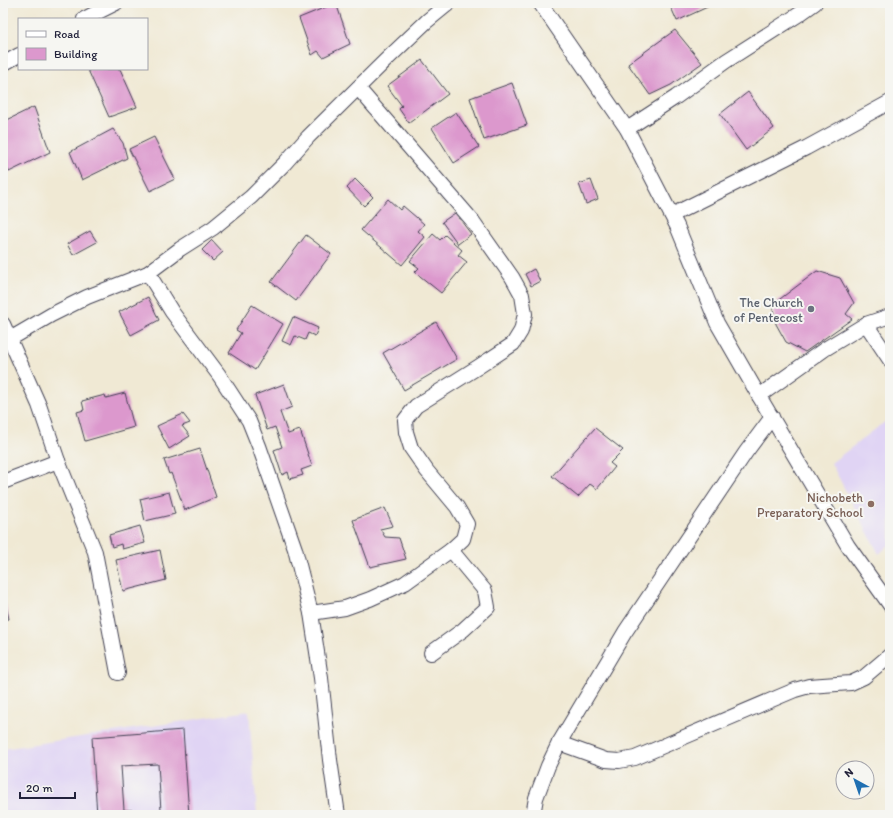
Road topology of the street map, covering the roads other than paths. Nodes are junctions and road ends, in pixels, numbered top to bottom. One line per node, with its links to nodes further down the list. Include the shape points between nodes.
1 (116, 3): 5 (street)
2 (449, 3): 8 (street)
3 (540, 3): 10 (street)
4 (815, 3): 10 (street)
5 (86, 18)
6 (18, 56): 7 (street)
7 (3, 64)
8 (358, 88): 12 (street, via 251,198); 22 (street, via 472,220 522,295 525,314 521,331 513,344 416,406 405,420 411,448 457,507 467,524 463,538)
9 (890, 102): 11 (street, via 806,148)
10 (627, 129): 11 (street)
11 (672, 215): 18 (street, via 717,322)
12 (148, 273): 16 (street, via 87,297); 24 (street, via 172,312 220,375 249,421 295,549)
13 (890, 316): 15 (street)
14 (3, 324): 16 (street)
15 (866, 324): 17 (street); 18 (street, via 825,348)
16 (10, 340): 20 (street, via 39,405)
17 (890, 360)
18 (759, 396): 19 (street)
19 (772, 417): 23 (street, via 848,546); 28 (street, via 625,632)
20 (58, 461): 21 (street); 27 (street, via 95,552)
21 (3, 482)
22 (452, 550): 24 (street, via 405,583 370,599 345,608); 25 (street, via 485,591 488,607 463,630)
23 (890, 605)
24 (311, 613): 29 (street)
25 (431, 653)
26 (890, 655): 28 (street, via 864,677 851,683 809,686 795,690 635,758 606,760)
27 (118, 673)
28 (559, 743): 30 (street, via 545,772)
29 (338, 815)
30 (533, 815)

